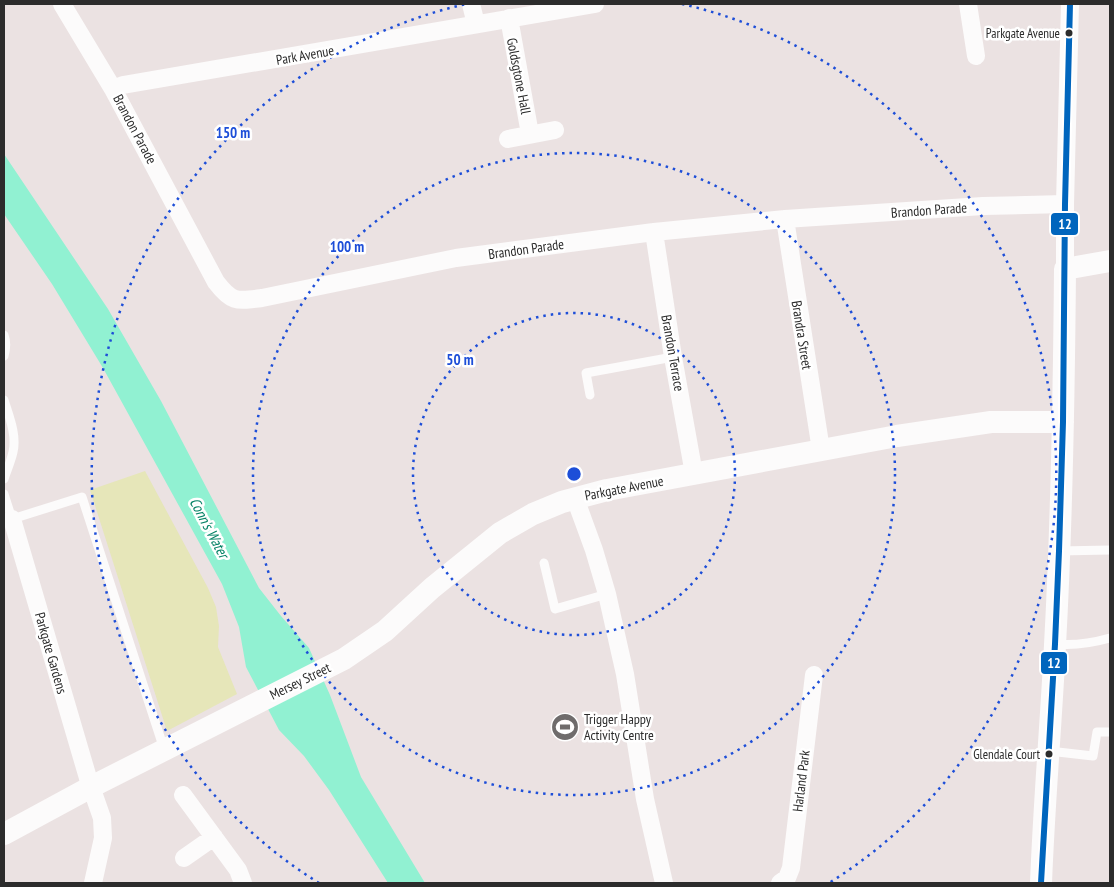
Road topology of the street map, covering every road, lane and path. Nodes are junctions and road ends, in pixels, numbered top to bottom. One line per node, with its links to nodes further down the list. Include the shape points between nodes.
1 (62, 4): 9 (street)
2 (471, 4): 7 (street)
3 (595, 4): 6 (street, Park Avenue)
4 (968, 4): 8 (street)
5 (1070, 4): 13 (street)
6 (508, 18): 7 (street, Park Avenue); 11 (street, Goldsgtone Hall)
7 (476, 24): 9 (street, Park Avenue)
8 (976, 56)
9 (113, 89): 15 (street, Brandon Parade, via 216,282 225,294 234,299 262,298 456,258)
10 (555, 130): 11 (street, Goldsgtone Hall)
11 (530, 134): 12 (street, Goldsgtone Hall)
12 (508, 139)
13 (1065, 204): 14 (street, Brandon Parade); 17 (street)
14 (785, 219): 15 (street, Brandon Parade); 24 (street, Brandra Street)
15 (654, 232): 20 (street, Brandon Terrace)
16 (1110, 261): 17 (street)
17 (1065, 269): 23 (street)
18 (4, 335): 19 (lane)
19 (4, 356)
20 (673, 357): 21 (lane, via 586,373); 25 (street, Brandon Terrace)
21 (590, 395)
22 (4, 400): 26 (lane, via 14,440)
23 (1063, 422): 24 (street, Parkgate Avenue, via 991,422); 31 (street)
24 (821, 450): 25 (street, Parkgate Avenue)
25 (694, 474): 28 (street, Parkgate Avenue)
26 (4, 479)
27 (4, 494): 29 (lane)
28 (575, 498): 33 (street, Parkgate Avenue); 39 (street, Mersey Street, via 533,514 500,533 385,631 344,659)
29 (8, 520): 39 (lane, via 82,497); 40 (street, Parkgate Gardens)
30 (1110, 550): 31 (lane)
31 (1059, 551): 35 (street)
32 (544, 563): 33 (lane, via 555,609)
33 (607, 594): 47 (street, Parkgate Avenue)
34 (1110, 638): 35 (lane, via 1086,644)
35 (1055, 644): 38 (street)
36 (814, 675): 48 (street, Harland Park, via 791,868 787,878)
37 (1110, 732): 38 (lane, via 1097,732 1093,756)
38 (1048, 750): 49 (street)
39 (165, 751): 40 (street, Mersey Street)
40 (91, 787): 42 (street, Mersey Street); 45 (street, Parkgate Gardens, via 102,818 103,838)
41 (183, 795): 43 (street)
42 (4, 834)
43 (214, 837): 44 (street); 46 (street, via 238,870)
44 (184, 858)
45 (93, 883)
46 (243, 883)
47 (664, 883)
48 (780, 883)
49 (1041, 883)

